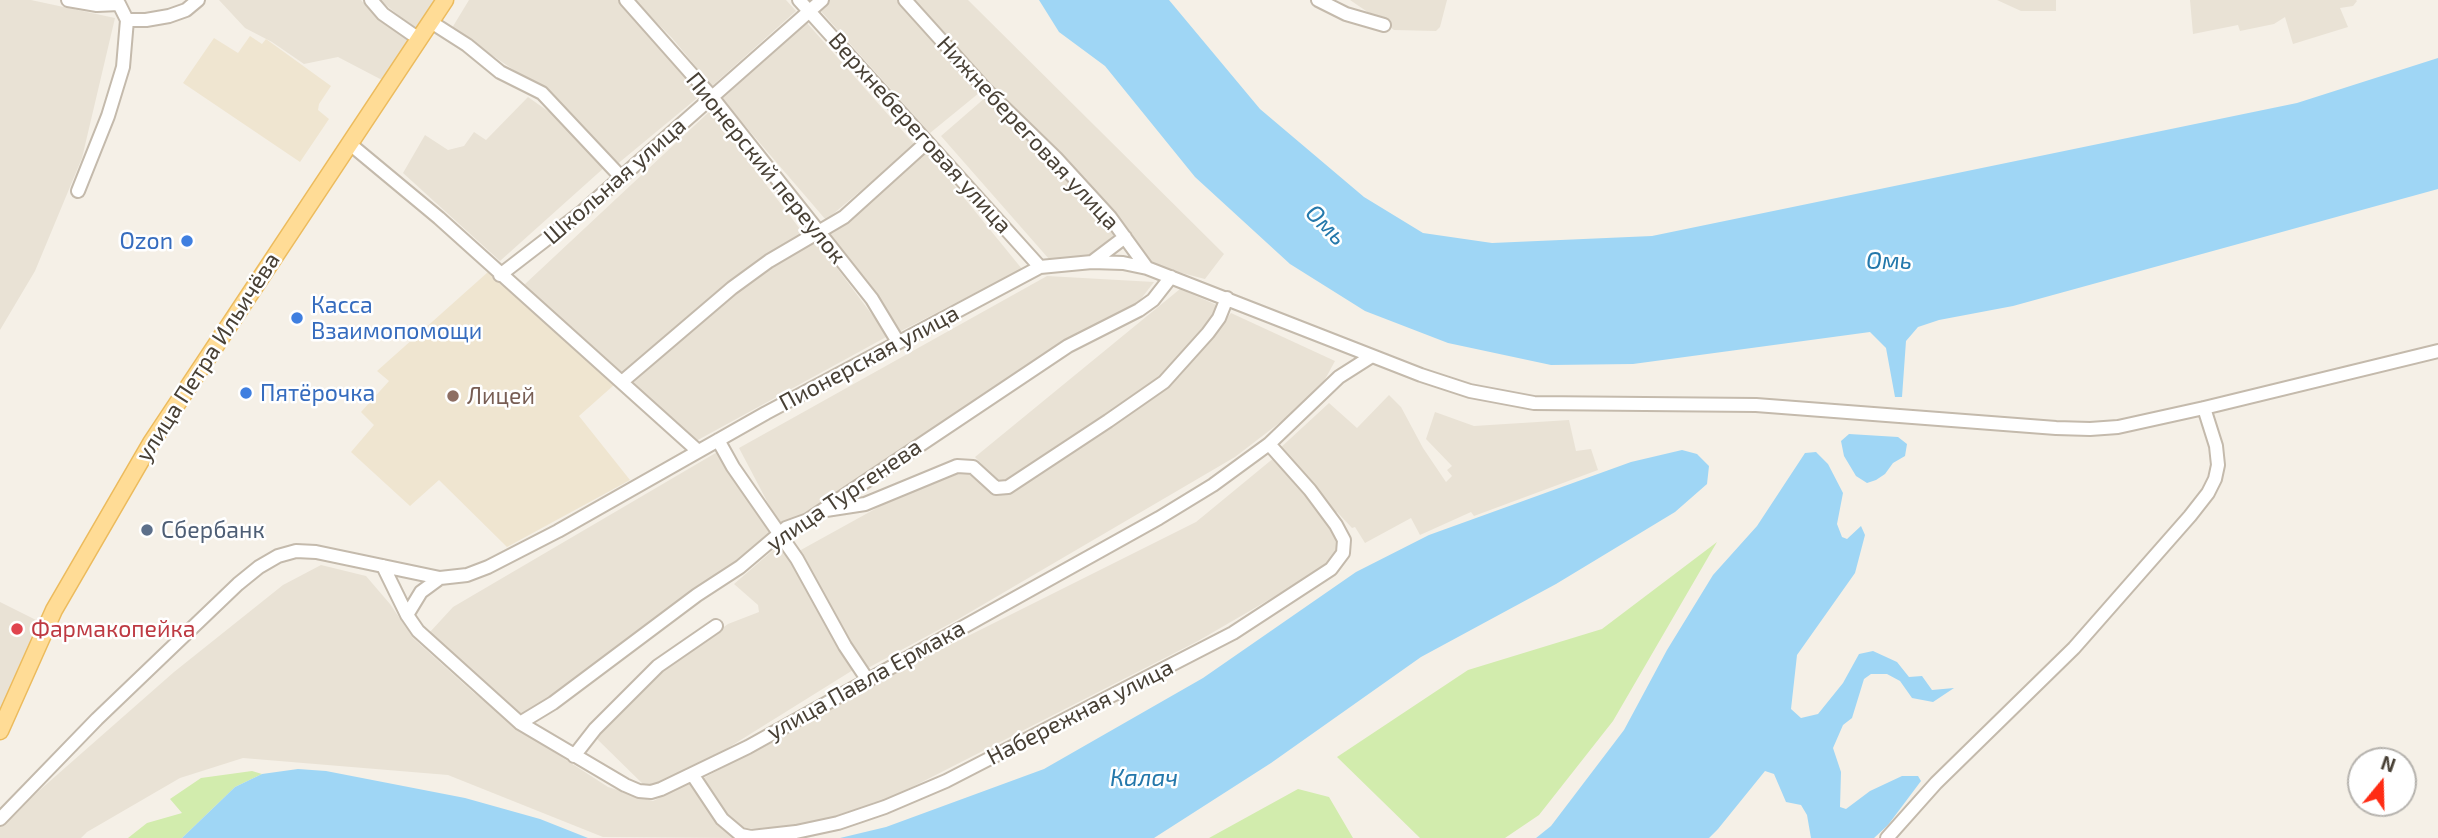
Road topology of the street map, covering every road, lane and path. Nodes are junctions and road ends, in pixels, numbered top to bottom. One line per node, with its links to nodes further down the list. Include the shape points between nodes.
1 (68, 0): 10 (street, via 97,5)
2 (198, 0): 12 (street, via 169,16)
3 (371, 0): 15 (street)
4 (445, 0): 13 (main road, улица Петра Ильичёва)
5 (626, 0): 16 (street, Пионерский переулок)
6 (799, 0): 11 (street, Верхнебереговая улица)
7 (822, 0): 11 (street, Школьная улица)
8 (905, 0): 22 (street, Нижнебереговая улица)
9 (1318, 0): 14 (street)
10 (120, 2): 12 (street)
11 (810, 12): 16 (street, Школьная улица); 17 (street, Верхнебереговая улица)
12 (127, 20): 20 (street, via 117,90)
13 (431, 22): 15 (main road, улица Петра Ильичёва); 19 (street, via 500,72 542,93)
14 (1384, 25)
15 (419, 39): 18 (main road, улица Петра Ильичёва)
16 (712, 97): 19 (street, Школьная улица); 21 (street, Пионерский переулок)
17 (928, 142): 21 (street, via 844,217); 24 (street, Верхнебереговая улица)
18 (350, 144): 26 (street); 47 (main road, улица Петра Ильичёва, via 132,473 54,610)
19 (621, 177): 26 (street, Школьная улица)
20 (78, 191)
21 (818, 233): 29 (street, Пионерский переулок, via 872,299); 34 (street, via 732,288)
22 (1125, 237): 23 (street); 25 (street, Нижнебереговая улица)
23 (1092, 262): 24 (street, Пионерская улица); 25 (street, Пионерская улица)
24 (1040, 267): 29 (street, Пионерская улица)
25 (1147, 268): 27 (street, Пионерская улица)
26 (500, 275): 34 (street)
27 (1171, 277): 28 (street, Пионерская улица); 39 (street, улица Тургенева, via 1139,310 1068,346)
28 (1227, 298): 30 (street, Пионерская улица); 39 (street, via 1208,333 1164,382 1008,487 996,488 973,467 957,466 865,504)
29 (898, 342): 36 (street, Пионерская улица)
30 (1342, 345): 32 (street, Пионерская улица); 33 (street, via 1345,356)
31 (2438, 351): 35 (street, Пионерская улица)
32 (1371, 356): 33 (street, улица Павла Ермака); 35 (street, Пионерская улица, via 1470,391 1534,403 1756,404 2090,429)
33 (1339, 377): 37 (street, улица Павла Ермака)
34 (623, 381): 38 (street)
35 (2204, 408): 51 (street, via 2218,465 2208,492 2074,648 1936,783)
36 (718, 440): 38 (street, Пионерская улица); 40 (street)
37 (1269, 444): 45 (street, улица Павла Ермака, via 1159,518); 49 (street, Набережная улица, via 1336,525 1344,540 1343,553 1331,569 1233,633 946,781 838,823 796,832 741,835 712,807)
38 (698, 451): 42 (street, Пионерская улица, via 503,561 467,575)
39 (823, 510): 40 (street, улица Тургенева)
40 (778, 534): 45 (street); 46 (street, улица Тургенева, via 740,567)
41 (383, 566): 42 (street, Пионерская улица); 43 (street, улица Павла Ермака); 50 (street, Пионерская улица, via 296,551 259,567 97,719)
42 (440, 578): 43 (street, via 421,592)
43 (407, 615): 46 (street, улица Павла Ермака, via 431,645)
44 (716, 626): 48 (street, via 658,666 594,729)
45 (867, 679): 49 (street, улица Павла Ермака)
46 (520, 723): 48 (street, улица Павла Ермака)
47 (0, 731)
48 (574, 756): 49 (street, улица Павла Ермака, via 639,791 661,789)
49 (692, 775)
50 (0, 819)
51 (1887, 838)

